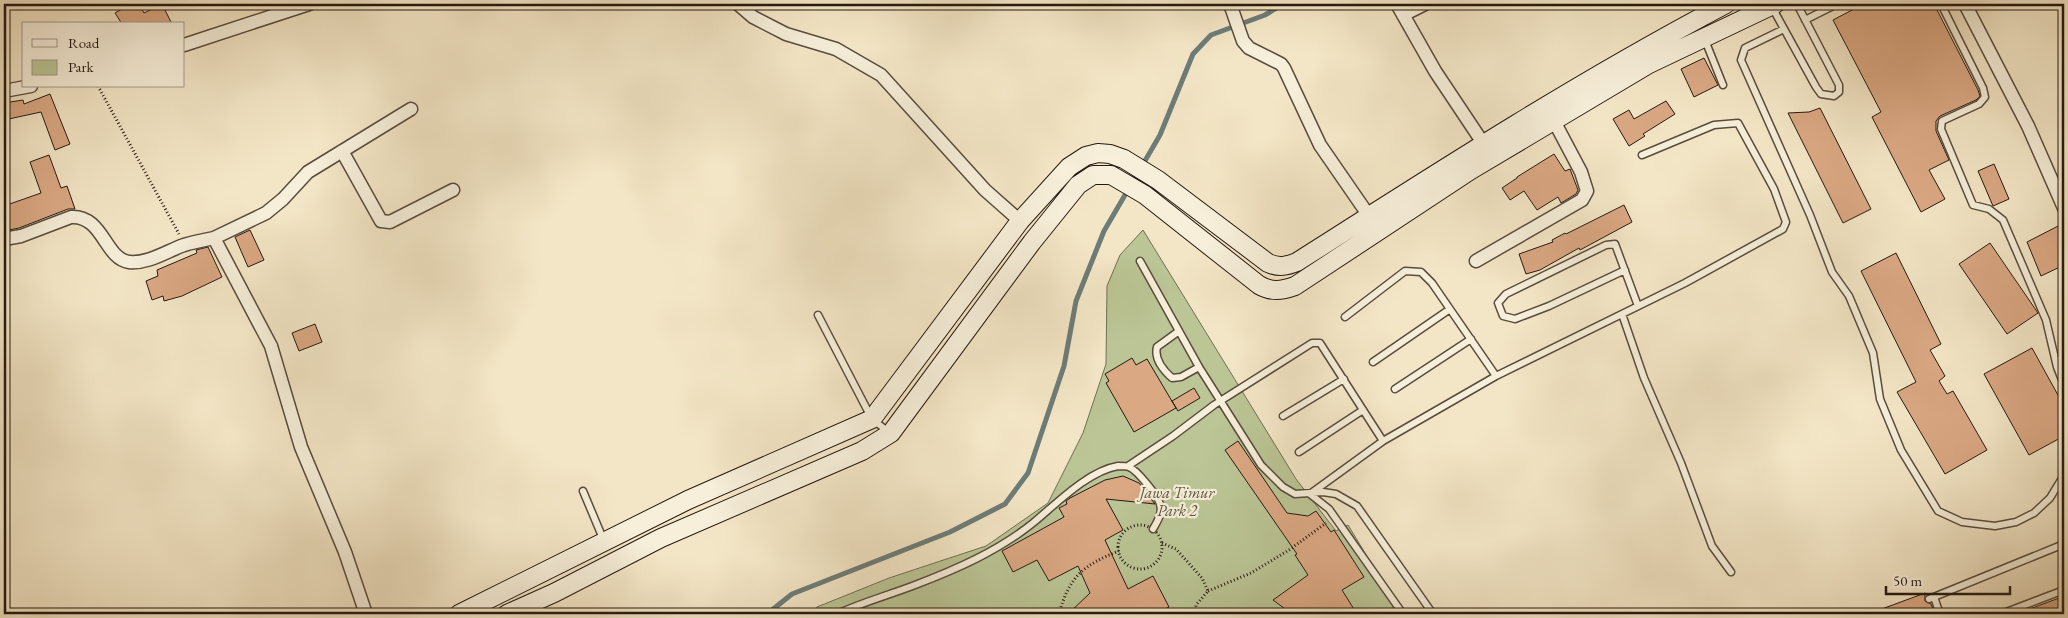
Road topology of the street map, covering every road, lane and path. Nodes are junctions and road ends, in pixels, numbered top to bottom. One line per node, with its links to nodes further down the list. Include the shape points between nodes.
1 (309, 4): 15 (street)
2 (738, 4): 33 (street, via 753,17 786,34 836,49 881,75 985,190)
3 (1230, 4): 32 (street, via 1243,41 1249,48 1284,68 1320,145)
4 (1425, 4): 11 (street)
5 (1726, 4): 16 (street)
6 (1772, 4): 13 (lane); 14 (street)
7 (1797, 4): 12 (lane)
8 (1837, 4): 12 (lane)
9 (1941, 4): 51 (lane, via 1985,97 1979,104 1942,121 1941,129 1973,204 1989,209 2004,220 2046,320)
10 (1965, 4): 31 (street, via 2028,126)
11 (1400, 9): 23 (street, via 1435,71)
12 (1805, 20): 13 (lane, via 1839,85 1839,92 1834,96 1821,94)
13 (1784, 29): 61 (lane, via 1745,48 1741,60 1832,272 1849,296 1873,353 1880,399 1902,450 1938,511 1962,522 1995,526 2016,522 2034,513 2050,498)
14 (1704, 38): 16 (street, via 1649,64); 17 (lane)
15 (185, 45)
16 (1616, 74): 22 (street); 23 (street)
17 (1723, 85)
18 (22, 88): 20 (street)
19 (99, 88): 36 (path)
20 (4, 91)
21 (411, 109): 24 (street)
22 (1554, 121): 30 (street, via 1471,170 1285,290 1267,290); 38 (street, via 1581,172 1587,191 1585,195 1554,218)
23 (1483, 143): 32 (street)
24 (342, 151): 29 (street, via 381,221 390,222); 34 (street, via 308,172 266,213)
25 (1642, 155): 40 (lane, via 1714,125 1738,123 1774,188 1786,222 1783,229)
26 (1124, 159): 27 (street); 28 (street); 33 (street, via 1098,153 1074,162)
27 (1111, 175): 30 (street); 57 (street, via 1093,176 1078,184)
28 (1157, 180): 30 (street); 32 (street, via 1274,266 1297,262)
29 (453, 190)
30 (1146, 196)
31 (2064, 208)
32 (1369, 216)
33 (1020, 221): 56 (street)
34 (214, 238): 36 (street); 78 (street, via 271,346 301,447 345,552)
35 (4, 239): 36 (street, via 78,216 91,222 126,262 137,263)
36 (185, 245)
37 (1140, 261): 45 (lane)
38 (1476, 261)
39 (1625, 270): 39 (lane, via 1615,244 1606,245 1506,294 1498,303 1503,316 1515,319); 40 (lane)
40 (1638, 306): 42 (lane)
41 (1450, 309): 44 (lane, via 1421,272 1405,271); 46 (lane); 47 (lane)
42 (1622, 314): 49 (lane); 71 (lane, via 1644,378 1712,546)
43 (818, 315): 56 (lane)
44 (1345, 317)
45 (1179, 331): 48 (lane); 48 (lane, via 1157,346 1158,360 1172,378)
46 (1471, 339): 49 (lane); 52 (lane)
47 (1374, 362)
48 (1199, 368): 53 (lane)
49 (1496, 376): 58 (lane)
50 (1344, 379): 53 (lane, via 1320,343 1312,343); 54 (lane); 55 (lane)
51 (2064, 385)
52 (1395, 390)
53 (1221, 401): 60 (lane); 63 (lane, via 1261,466 1295,494)
54 (1363, 410): 58 (lane); 59 (lane)
55 (1283, 416)
56 (872, 419): 57 (lane); 66 (street, via 688,500)
57 (891, 434): 75 (street, via 862,451 660,538)
58 (1383, 441): 63 (lane)
59 (1299, 452)
60 (1128, 466): 65 (lane, via 1137,472 1160,504 1161,514); 80 (lane, via 1103,471 1082,483 1031,525 960,567)
61 (2064, 475)
62 (583, 491): 66 (lane)
63 (1310, 494): 83 (lane, via 1329,509); 84 (lane, via 1336,494 1357,506)
64 (1327, 519): 74 (path, via 1326,524 1259,568)
65 (1153, 529): 67 (path); 69 (path, via 1145,526 1128,529 1122,535)
66 (604, 543): 70 (street)
67 (1162, 543): 69 (path, via 1158,560 1144,569 1128,565); 74 (path, via 1176,548 1202,578)
68 (2064, 544): 85 (lane, via 1931,598)
69 (1119, 551): 81 (path, via 1100,558 1078,574 1065,593)
70 (546, 572): 72 (street); 75 (street)
71 (1731, 572)
72 (509, 589): 76 (street); 79 (street)
73 (2064, 590): 86 (lane)
74 (1208, 591): 77 (path, via 1196,605)
75 (554, 593): 76 (street)
76 (512, 612)
77 (1195, 612): 82 (path)
78 (366, 614)
79 (459, 614)
80 (837, 614)
81 (1059, 614)
82 (1184, 614)
83 (1403, 614)
84 (1434, 614)
85 (1940, 614)
86 (2001, 614)

